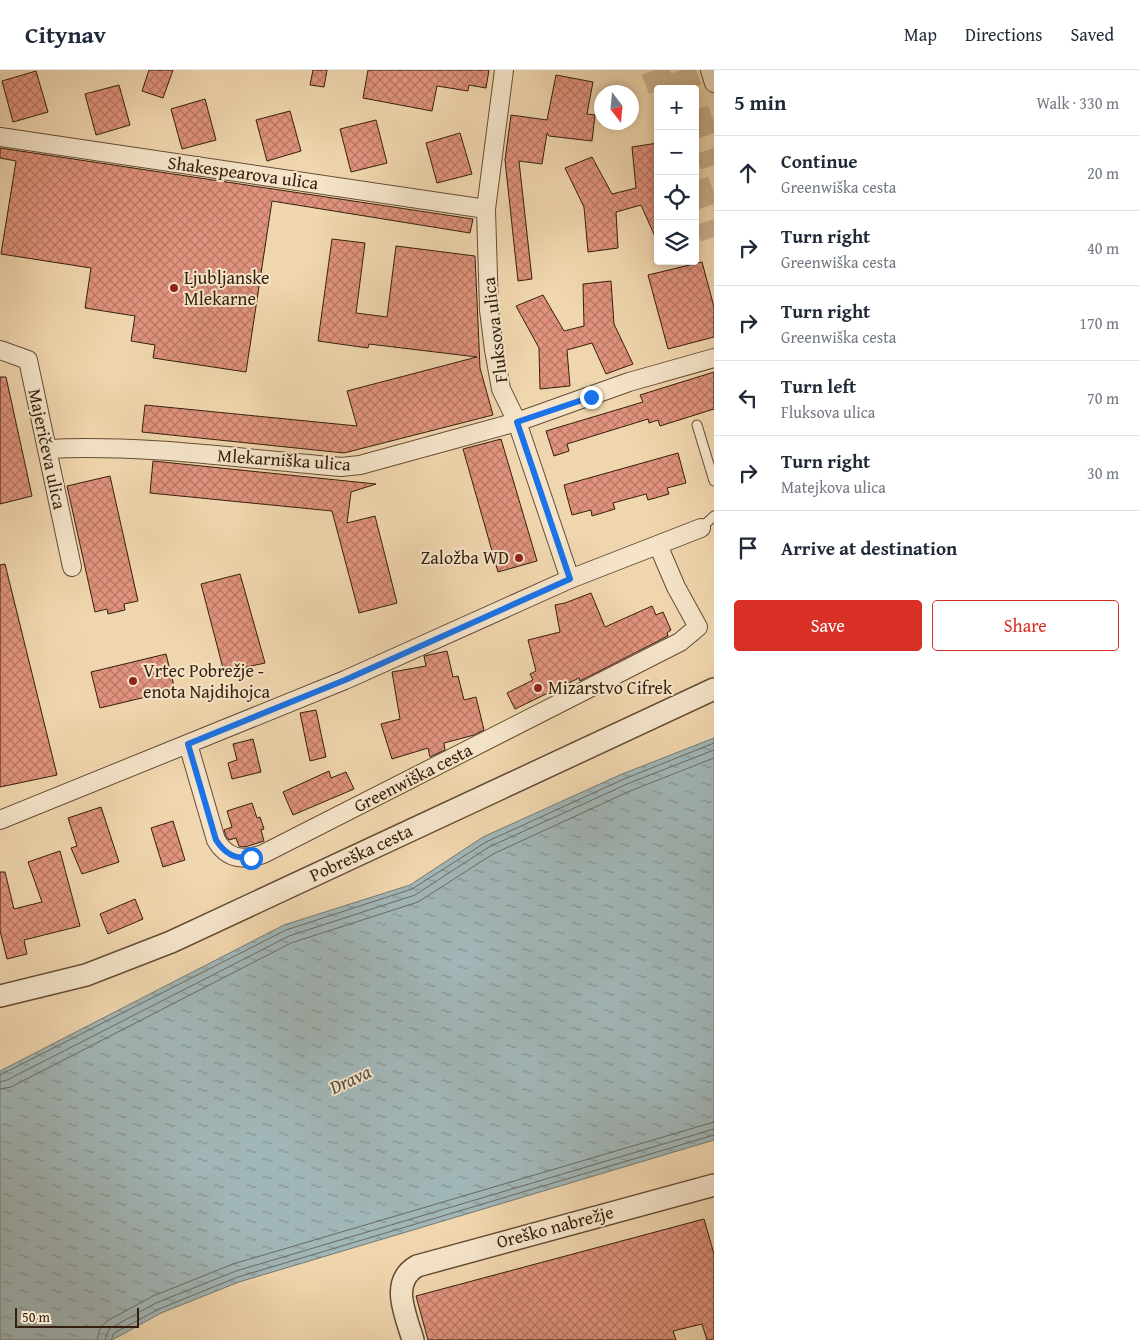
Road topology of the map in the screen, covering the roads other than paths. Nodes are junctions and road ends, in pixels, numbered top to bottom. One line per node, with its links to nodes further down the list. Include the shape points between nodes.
1 (504, 70): 5 (street, Fluksova ulica)
2 (710, 70): 3 (street)
3 (714, 83)
4 (0, 137): 5 (street, Shakespearova ulica)
5 (486, 209): 8 (street, Fluksova ulica, via 494,350 501,389)
6 (0, 350): 10 (street, Majeričeva ulica, via 28,360)
7 (714, 358): 8 (street, Mlekarniška ulica, via 629,382)
8 (517, 422): 10 (street, Mlekarniška ulica, via 378,461 341,467 144,448); 16 (street, Fluksova ulica)
9 (697, 425): 11 (lane)
10 (47, 449): 15 (street, Majeričeva ulica)
11 (714, 481)
12 (714, 516): 13 (lane)
13 (701, 528): 14 (street)
14 (658, 545): 16 (street); 18 (street, Greenwiška cesta, via 698,627 680,642 263,854 239,858 221,849)
15 (72, 567)
16 (570, 579): 18 (street, via 345,680)
17 (714, 689): 20 (street, Pobreška cesta, via 171,942 86,975)
18 (188, 744): 19 (street)
19 (0, 820)
20 (0, 996)
21 (714, 1185): 22 (street, Oreško nabrežje, via 428,1261 408,1271 400,1289)
22 (413, 1340)

